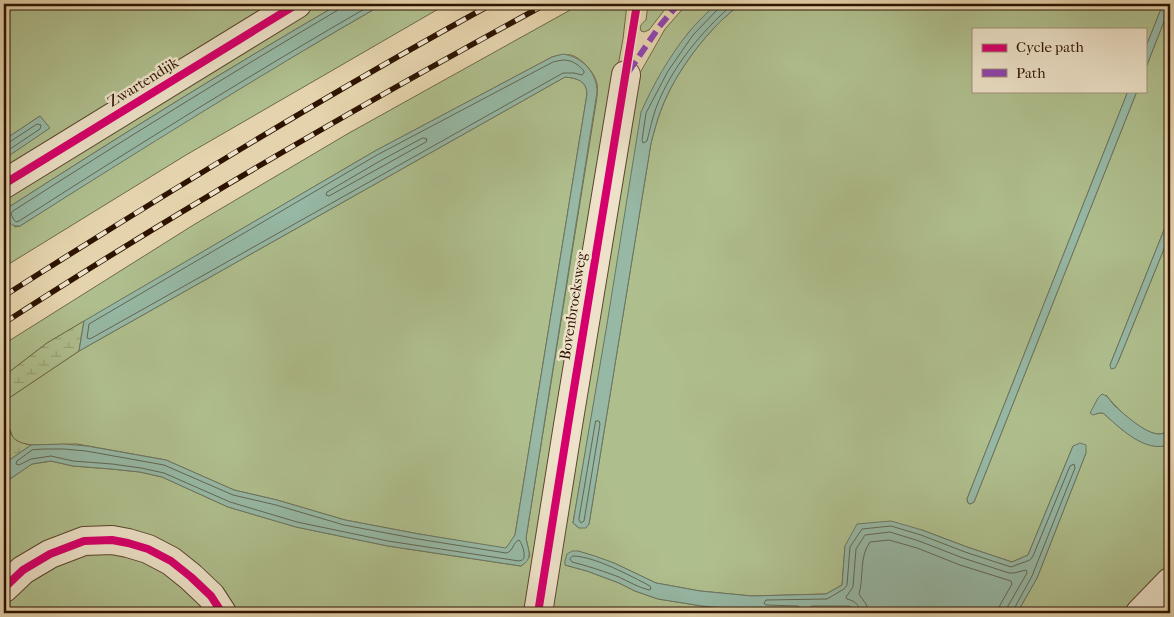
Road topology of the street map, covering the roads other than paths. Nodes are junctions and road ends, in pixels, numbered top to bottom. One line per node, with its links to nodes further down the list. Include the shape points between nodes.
1 (297, 4): 3 (street, Zwartendijk)
2 (626, 75): 7 (street, Bovenbroeksweg)
3 (4, 184)
4 (1170, 582): 8 (street)
5 (4, 588): 6 (street, via 23,570 50,554 84,540 112,540 128,542 171,560 211,596)
6 (222, 613)
7 (538, 613)
8 (1140, 613)

